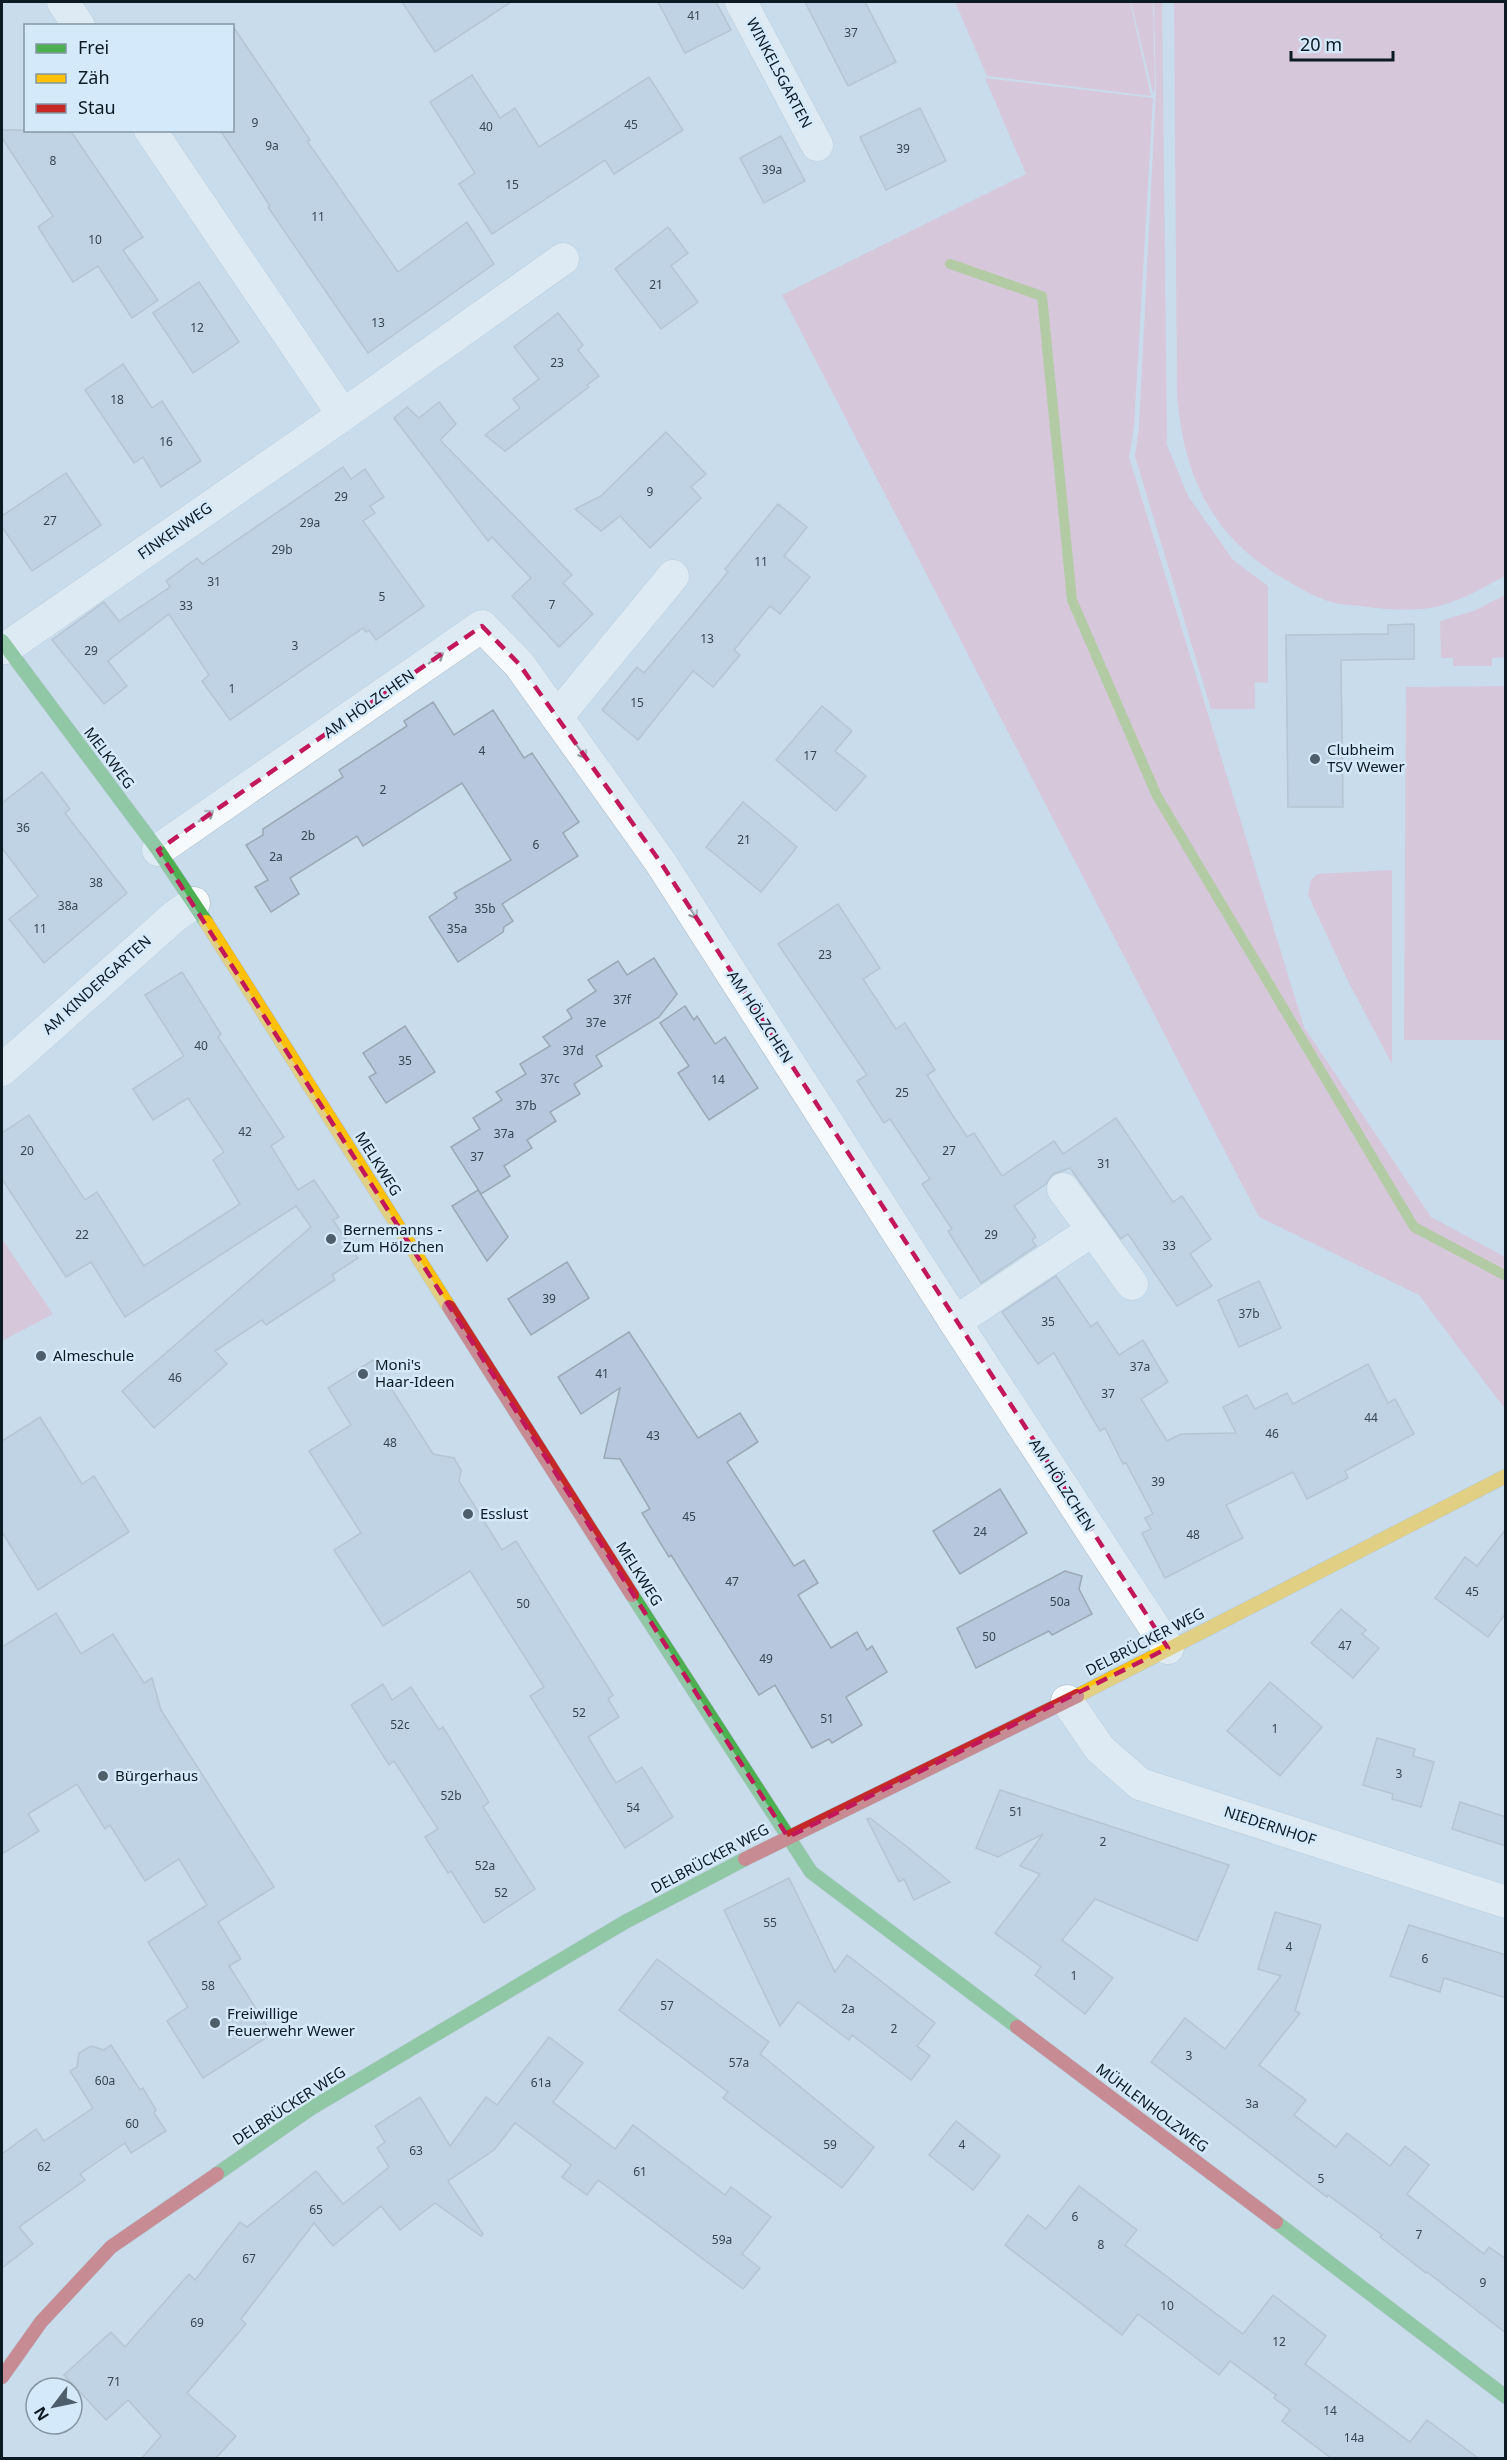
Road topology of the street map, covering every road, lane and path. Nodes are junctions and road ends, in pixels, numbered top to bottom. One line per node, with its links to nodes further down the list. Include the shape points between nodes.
1 (63, 2): 3 (street)
2 (741, 2): 5 (street, WINKELSGARTEN)
3 (78, 24)
4 (151, 132): 7 (street)
5 (817, 144)
6 (563, 259): 7 (street, FINKENWEG)
7 (343, 415): 9 (street, FINKENWEG)
8 (674, 576): 10 (street)
9 (4, 644): 11 (street, MELKWEG)
10 (557, 717): 11 (street, AM HÖLZCHEN, one-way to 10, via 482,626 519,664); 17 (street, AM HÖLZCHEN, one-way to 17, via 661,863)
11 (158, 850): 12 (street, MELKWEG)
12 (194, 903): 13 (street, AM KINDERGARTEN); 21 (street, MELKWEG)
13 (2, 1070)
14 (1063, 1189): 15 (street)
15 (1093, 1230): 16 (street); 17 (street)
16 (1132, 1284)
17 (955, 1322): 19 (street, AM HÖLZCHEN)
18 (1506, 1476): 19 (street, DELBRÜCKER WEG)
19 (1168, 1648): 20 (street, DELBRÜCKER WEG)
20 (1067, 1701): 21 (street, DELBRÜCKER WEG); 22 (street, NIEDERNHOF, via 1100,1749 1140,1784)
21 (788, 1837): 23 (street, DELBRÜCKER WEG, via 625,1922 310,2109 111,2247 41,2322); 24 (street, MÜHLENHOLZWEG, via 811,1872)
22 (1506, 1902)
23 (2, 2377)
24 (1506, 2397)

